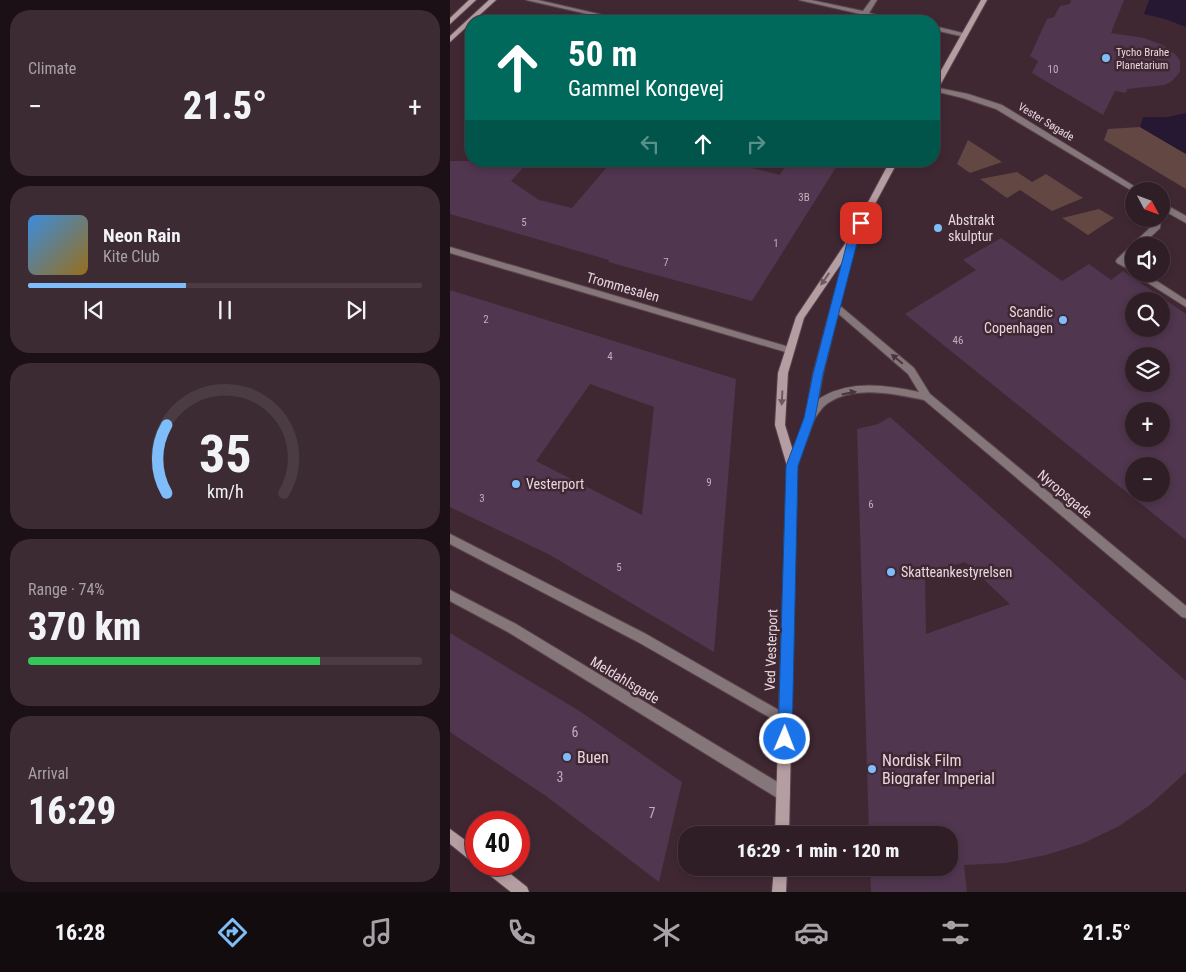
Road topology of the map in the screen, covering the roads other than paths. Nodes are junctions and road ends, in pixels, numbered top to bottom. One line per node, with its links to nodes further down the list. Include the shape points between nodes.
1 (473, 0): 12 (street)
2 (493, 0): 9 (street)
3 (529, 0): 10 (street)
4 (802, 0): 7 (street)
5 (874, 0): 8 (street)
6 (984, 0): 15 (street)
7 (821, 2): 8 (street)
8 (864, 14): 11 (street)
9 (477, 15)
10 (598, 15)
11 (869, 15)
12 (450, 22)
13 (465, 26): 16 (street)
14 (940, 29): 15 (street)
15 (965, 34): 17 (street)
16 (450, 40)
17 (940, 78)
18 (940, 90): 20 (street, Vester Søgade, via 999,107)
19 (891, 167): 25 (street)
20 (1125, 183)
21 (1170, 210): 22 (street)
22 (1186, 220)
23 (1156, 228): 24 (street)
24 (1146, 237)
25 (853, 239): 31 (street); 32 (street, one-way to 32, via 800,317)
26 (450, 250): 32 (street, Trommesalen)
27 (1125, 256): 28 (street, via 1120,260)
28 (1125, 264)
29 (1152, 282): 30 (street)
30 (1186, 304)
31 (836, 307): 33 (street, Nyropsgade, one-way to 31, via 911,371); 34 (street)
32 (789, 350): 35 (street, one-way to 35, via 783,373 780,425)
33 (927, 397): 34 (street, Nyropsgade, one-way to 33, via 823,401 846,392 884,388); 38 (street, Nyropsgade)
34 (810, 418): 35 (street)
35 (792, 466): 39 (street, Ved Vesterport)
36 (450, 539): 39 (street, via 642,638)
37 (450, 594): 40 (street, Meldahlsgade, via 512,628)
38 (1186, 613)
39 (785, 720): 40 (street, Ved Vesterport)
40 (784, 794): 41 (street, Ved Vesterport)
41 (782, 826)
42 (450, 836): 43 (street)
43 (465, 848)
44 (502, 876): 46 (street)
45 (780, 876): 47 (street)
46 (522, 892)
47 (779, 892)

